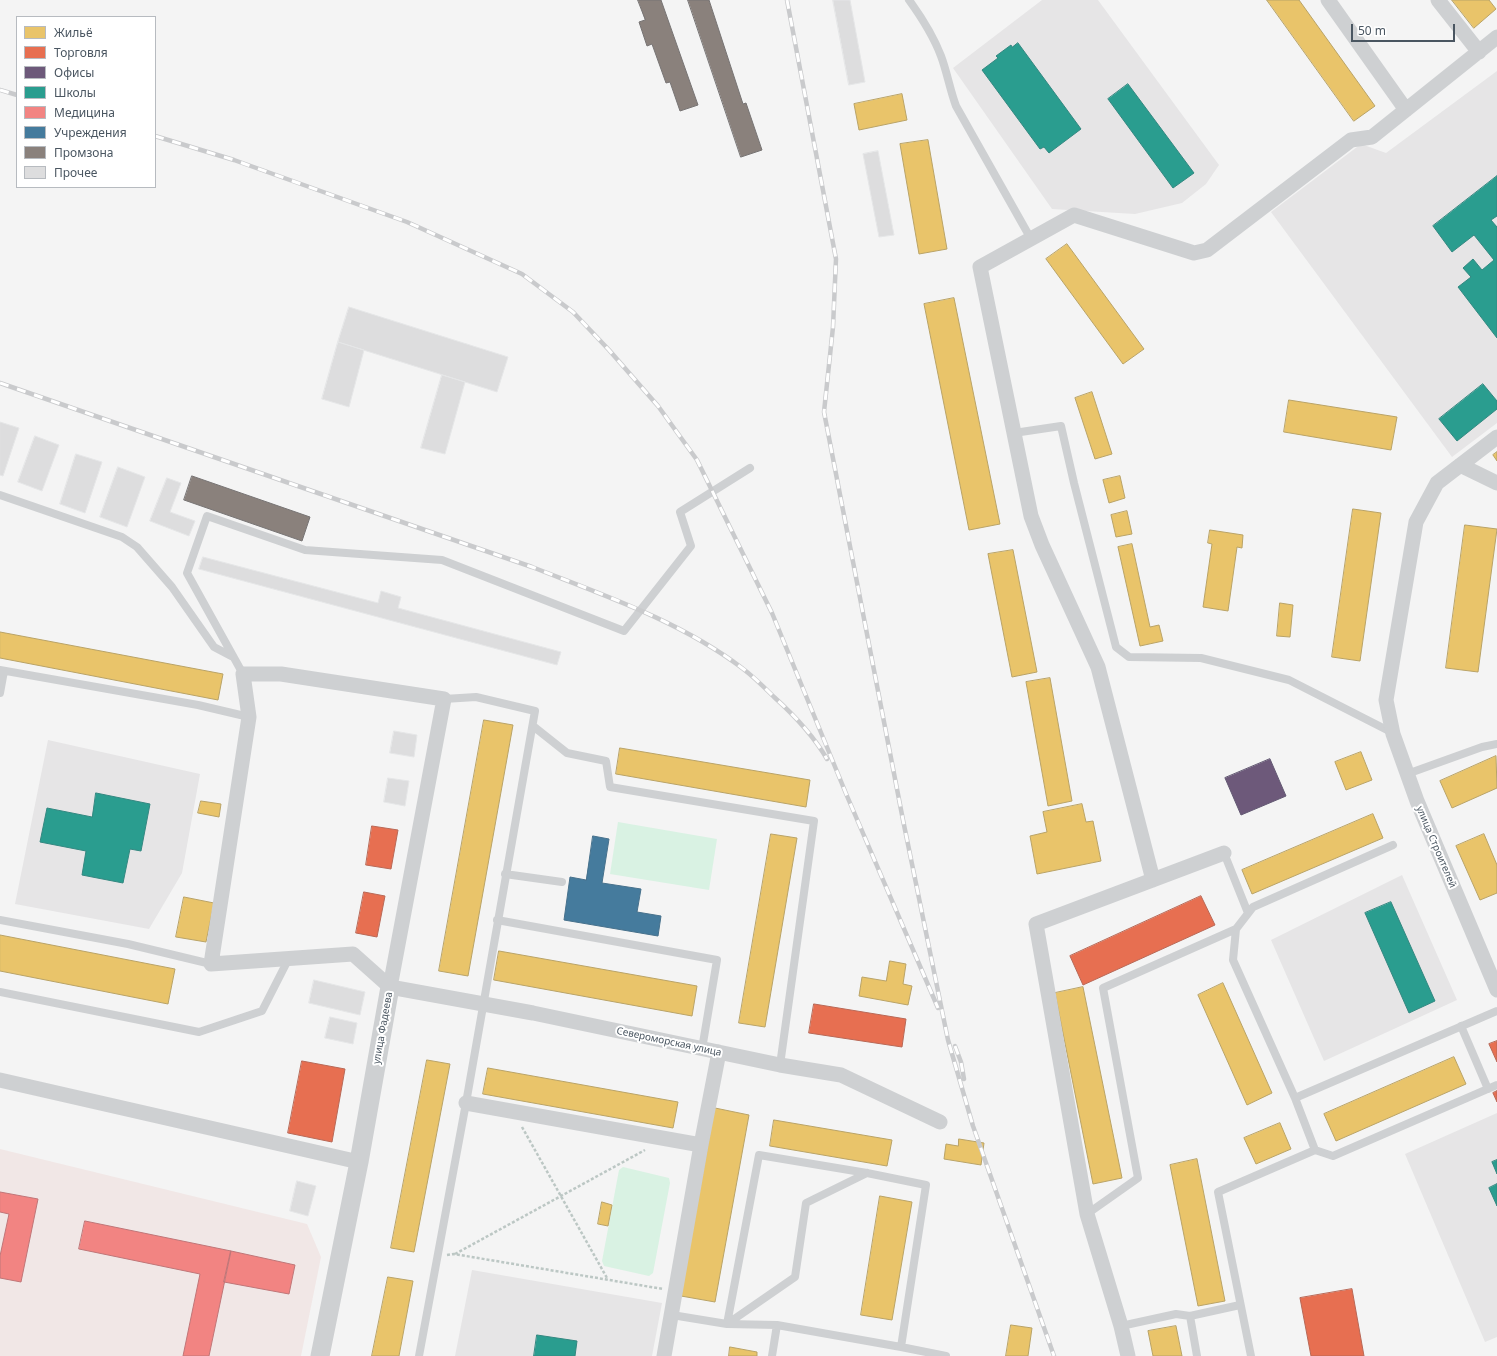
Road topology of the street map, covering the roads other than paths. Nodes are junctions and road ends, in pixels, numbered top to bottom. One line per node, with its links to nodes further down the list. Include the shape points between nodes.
1 (909, 0): 7 (lane, via 929,28 942,57 956,106)
2 (1328, 0): 6 (street)
3 (1438, 0): 5 (street)
4 (1497, 37): 5 (street)
5 (1479, 52): 6 (street)
6 (1406, 110): 7 (street, via 1372,137 1351,140 1206,250 1194,253 1074,216)
7 (1031, 239): 8 (street, via 980,267)
8 (1014, 432): 21 (lane, via 1061,426 1116,647 1130,657 1201,658 1289,680); 27 (street, via 1031,516 1098,667)
9 (1497, 437): 10 (street)
10 (1460, 465): 12 (street); 21 (street, улица Строителей, via 1437,483 1416,522 1386,700)
11 (750, 468): 14 (lane, via 680,512 690,546 624,631 442,560 305,550 207,516 187,573)
12 (1497, 483)
13 (0, 495): 14 (lane, via 122,537 137,547 172,587 214,647)
14 (233, 657): 16 (lane)
15 (2, 671): 17 (lane); 19 (lane, via 198,705)
16 (243, 674): 18 (street, via 281,674); 19 (street)
17 (0, 693)
18 (444, 699): 20 (lane, via 476,697 535,711); 35 (street, улица Фадеева)
19 (249, 717): 34 (street)
20 (533, 726): 26 (lane); 43 (lane, via 567,753 606,761 610,787 814,821)
21 (1393, 734): 23 (street, улица Строителей)
22 (1497, 744): 23 (lane)
23 (1408, 774): 36 (street, улица Строителей)
24 (1393, 845): 29 (lane, via 1253,907)
25 (1224, 853): 27 (street); 29 (lane)
26 (505, 874): 28 (lane); 31 (lane)
27 (1153, 880): 54 (street, via 1036,924)
28 (562, 882)
29 (1248, 913): 32 (lane)
30 (0, 920): 34 (lane, via 128,944)
31 (497, 920): 38 (lane); 41 (lane, via 717,960)
32 (1236, 930): 47 (lane, via 1233,960); 54 (lane, via 1103,988 1138,1178)
33 (288, 960): 34 (street); 35 (street, via 353,954); 37 (lane, via 262,1011 200,1032)
34 (211, 964)
35 (390, 987): 38 (street, Североморская улица); 52 (street, улица Фадеева)
36 (1497, 990)
37 (0, 992)
38 (483, 1004): 41 (street, Североморская улица); 48 (lane)
39 (1497, 1011): 40 (lane)
40 (1461, 1026): 46 (lane); 47 (lane)
41 (702, 1049): 42 (street, Североморская улица)
42 (719, 1052): 43 (street, Североморская улица); 50 (street)
43 (780, 1065): 49 (street, Североморская улица, via 841,1075)
44 (0, 1080): 52 (street)
45 (1497, 1085): 46 (lane)
46 (1488, 1089): 51 (lane, via 1333,1156)
47 (1295, 1098): 51 (lane)
48 (466, 1104): 50 (street); 63 (lane)
49 (940, 1122)
50 (701, 1145): 56 (street)
51 (1315, 1150): 55 (lane, via 1218,1192)
52 (359, 1162): 62 (street, улица Фадеева)
53 (866, 1173): 58 (lane, via 806,1203 796,1277); 58 (lane, via 758,1155); 61 (lane, via 926,1185)
54 (1087, 1214): 60 (street)
55 (1240, 1305): 57 (lane); 69 (lane)
56 (672, 1315): 58 (lane); 64 (street)
57 (1190, 1316): 60 (lane, via 1176,1314); 68 (lane)
58 (727, 1324): 59 (lane)
59 (778, 1325): 61 (lane); 65 (lane)
60 (1121, 1326): 67 (street)
61 (901, 1347): 66 (lane)
62 (320, 1356)
63 (419, 1356)
64 (664, 1356)
65 (772, 1356)
66 (946, 1356)
67 (1128, 1356)
68 (1197, 1356)
69 (1251, 1356)

